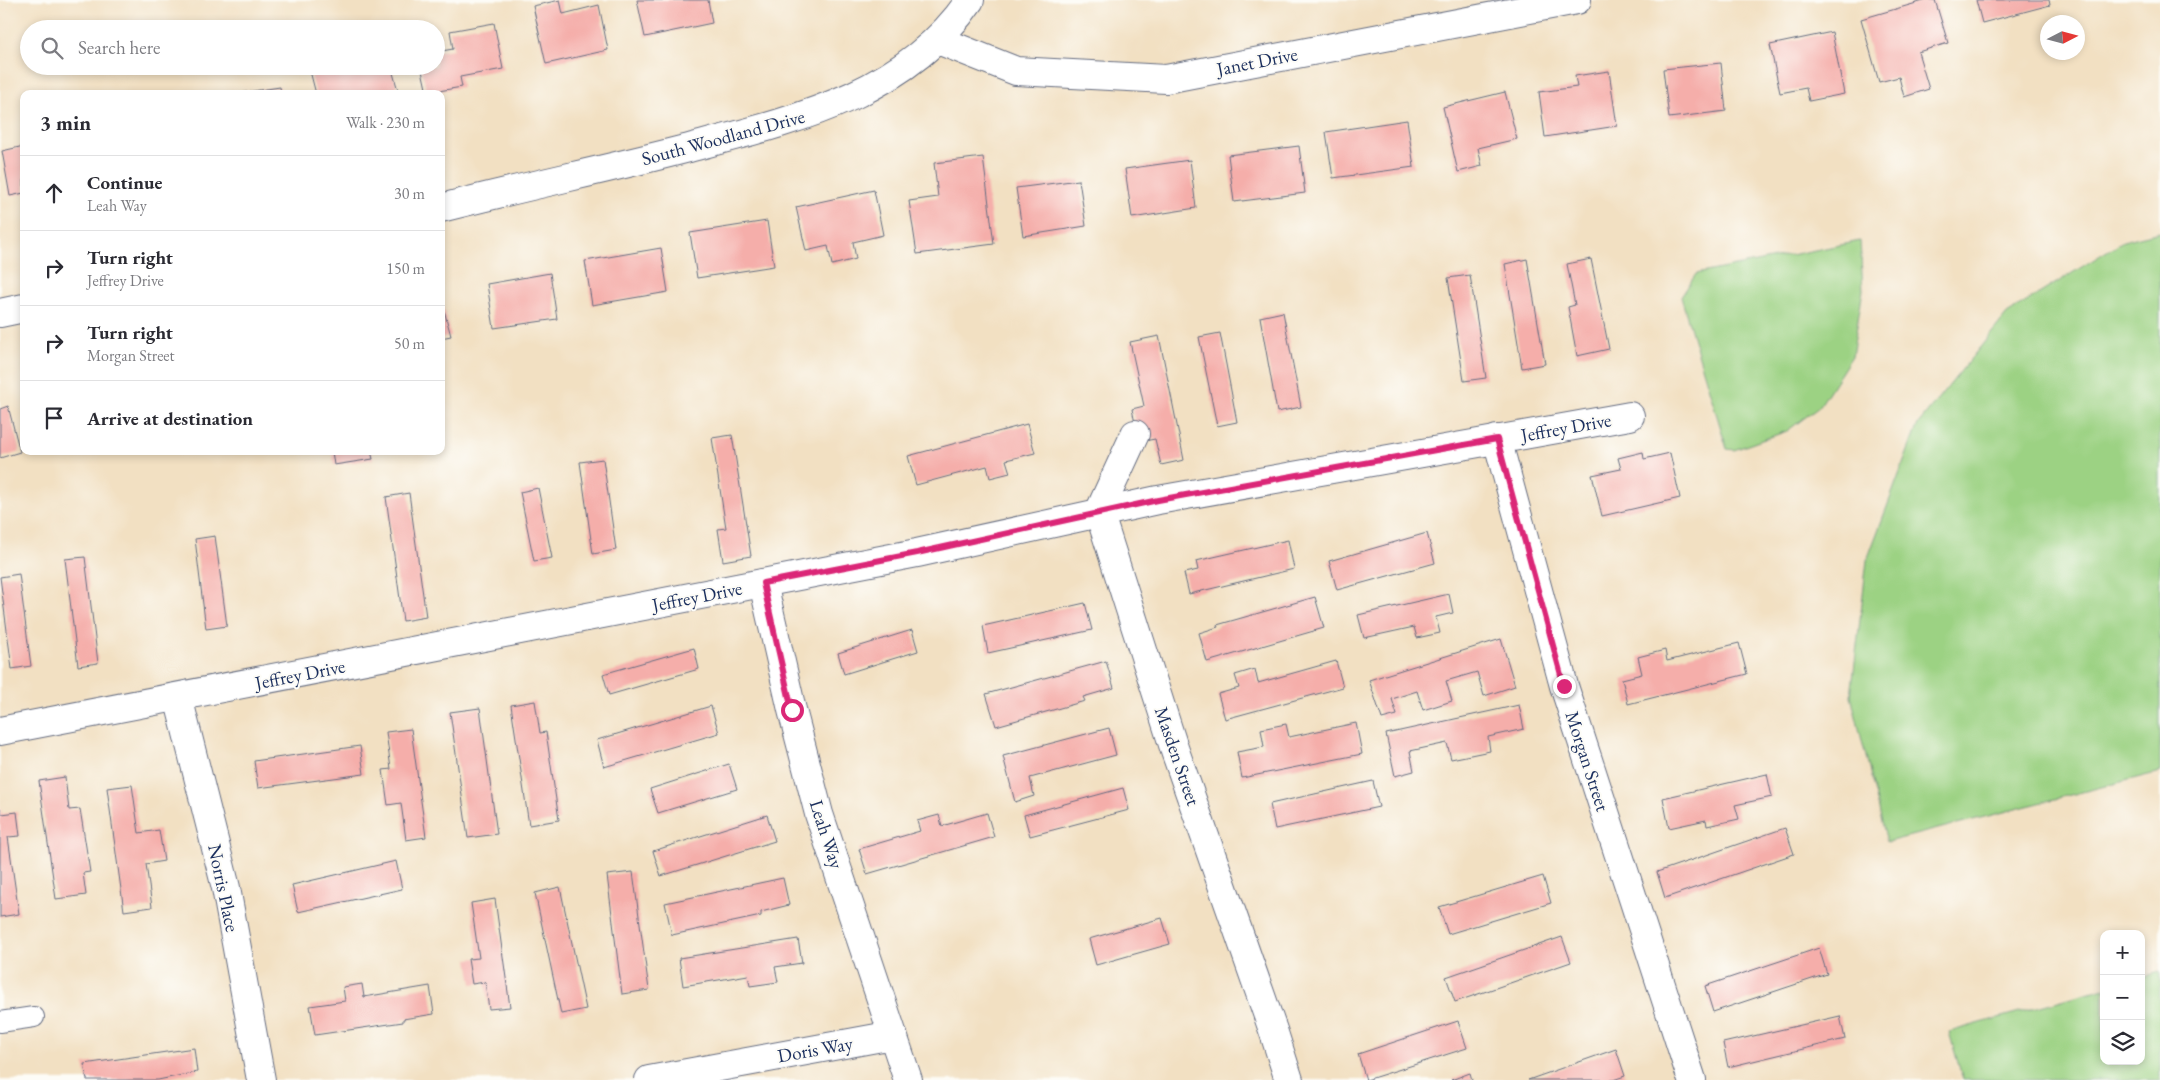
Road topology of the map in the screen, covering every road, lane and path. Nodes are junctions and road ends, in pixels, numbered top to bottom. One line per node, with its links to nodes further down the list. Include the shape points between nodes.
1 (970, 0): 3 (street, South Woodland Drive)
2 (1577, 0): 3 (street, Janet Drive, via 1166,79 1016,71)
3 (938, 40): 4 (street, South Woodland Drive, via 873,86 824,109 772,126)
4 (445, 207)
5 (20, 309): 6 (street)
6 (0, 313)
7 (1630, 416): 9 (street, Jeffrey Drive)
8 (1135, 434): 10 (street)
9 (1497, 439): 10 (street, Jeffrey Drive); 21 (street, Morgan Street, via 1564,686)
10 (1099, 512): 11 (street, Jeffrey Drive); 20 (street, Masden Street, via 1175,751)
11 (763, 583): 12 (street, Jeffrey Drive); 16 (street, Leah Way, via 819,814)
12 (178, 698): 13 (street, Jeffrey Drive); 17 (street, Norris Place, via 226,888)
13 (0, 731)
14 (34, 1017): 15 (lane)
15 (0, 1022)
16 (893, 1035): 18 (street, Doris Way); 19 (street, Leah Way)
17 (261, 1080)
18 (649, 1080)
19 (908, 1080)
20 (1289, 1080)
21 (1692, 1080)

